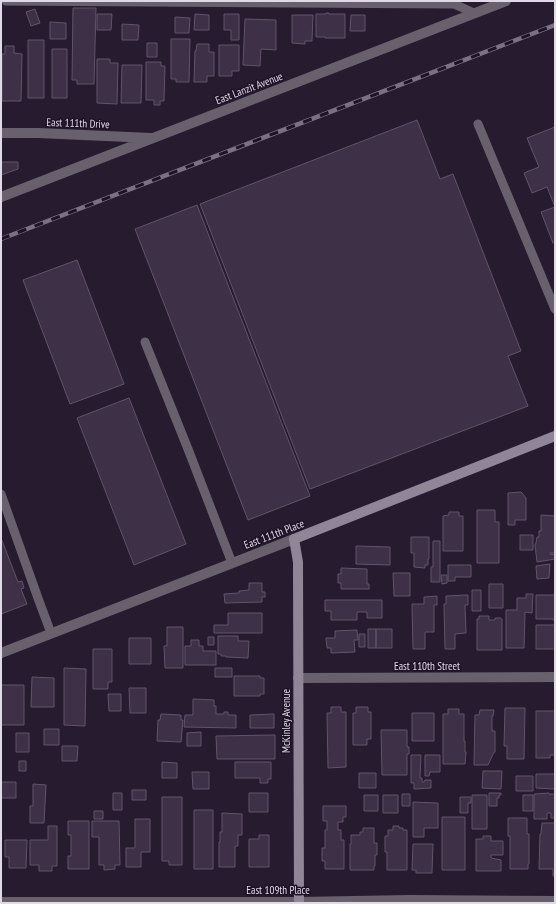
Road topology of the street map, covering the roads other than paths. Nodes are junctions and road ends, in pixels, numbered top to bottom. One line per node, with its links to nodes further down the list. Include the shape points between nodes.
1 (6, 1): 3 (lane, via 454,4)
2 (506, 1): 3 (street, East Lanzit Avenue)
3 (474, 13): 6 (street, East Lanzit Avenue)
4 (478, 124): 8 (lane)
5 (1, 133): 6 (street, East 111th Drive)
6 (155, 138): 7 (street, East Lanzit Avenue)
7 (1, 197)
8 (555, 309)
9 (145, 342): 13 (lane)
10 (555, 436): 12 (street, East 111th Place)
11 (1, 494): 14 (lane)
12 (294, 539): 13 (street, East 111th Place); 17 (street, McKinley Avenue, via 298,562)
13 (232, 563): 14 (street, East 111th Place)
14 (51, 634): 15 (street, East 111th Place)
15 (1, 653)
16 (555, 677): 17 (street, East 110th Street)
17 (298, 678): 21 (street, McKinley Avenue)
18 (409, 901): 21 (street, East 109th Place); 22 (street, East 109th Place)
19 (555, 901): 22 (street, East 109th Place)
20 (1, 902): 21 (street, East 109th Place)
21 (299, 902)
22 (480, 902)

